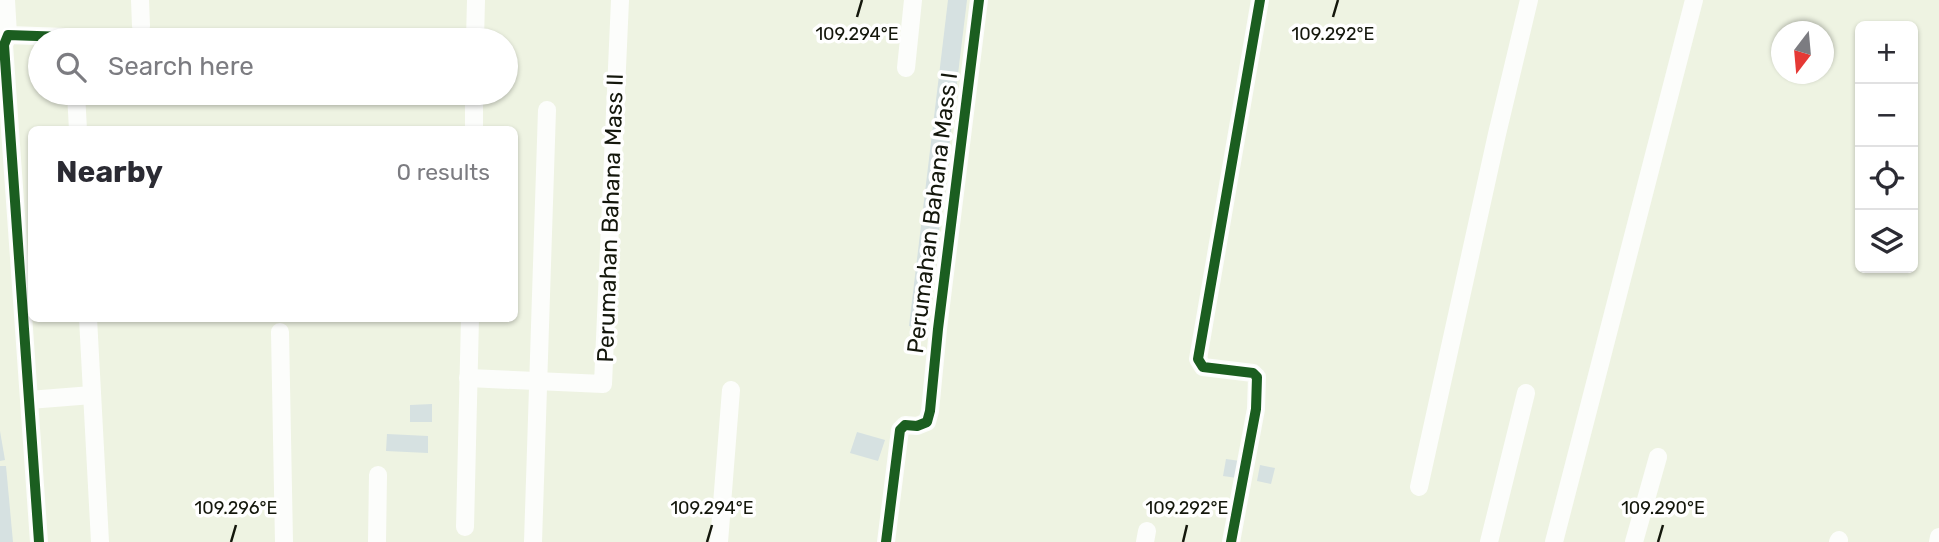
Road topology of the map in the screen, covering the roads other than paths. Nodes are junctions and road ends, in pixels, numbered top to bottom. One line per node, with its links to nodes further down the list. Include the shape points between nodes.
1 (6, 0): 12 (street)
2 (140, 0): 10 (street)
3 (476, 0): 11 (street)
4 (620, 0): 24 (street, Perumahan Bahana Mass II, via 603,384)
5 (913, 0): 14 (street)
6 (979, 0): 39 (street, Perumahan Bahana Mass I, via 929,421 900,430)
7 (1260, 0): 40 (street, via 1198,359 1203,367 1257,377 1256,409)
8 (1529, 0): 31 (street)
9 (1695, 0): 42 (street)
10 (141, 26)
11 (475, 28)
12 (8, 35): 13 (street); 28 (street, via 4,45)
13 (28, 36)
14 (906, 68)
15 (77, 105): 18 (street)
16 (474, 105): 19 (street)
17 (547, 110): 24 (street)
18 (78, 126)
19 (474, 126)
20 (88, 322): 27 (street)
21 (470, 322): 23 (street)
22 (280, 332): 35 (street)
23 (468, 378): 24 (street, Perumahan Bahana Mass II); 32 (street)
24 (538, 381): 37 (street)
25 (732, 390): 38 (street)
26 (1526, 394): 41 (street)
27 (92, 395): 28 (street); 34 (street)
28 (29, 400): 33 (street)
29 (1658, 457): 43 (street)
30 (378, 475): 36 (street)
31 (1419, 486)
32 (465, 527)
33 (39, 542)
34 (100, 542)
35 (284, 542)
36 (377, 542)
37 (533, 542)
38 (719, 542)
39 (886, 542)
40 (1231, 542)
41 (1489, 542)
42 (1554, 542)
43 (1634, 542)

